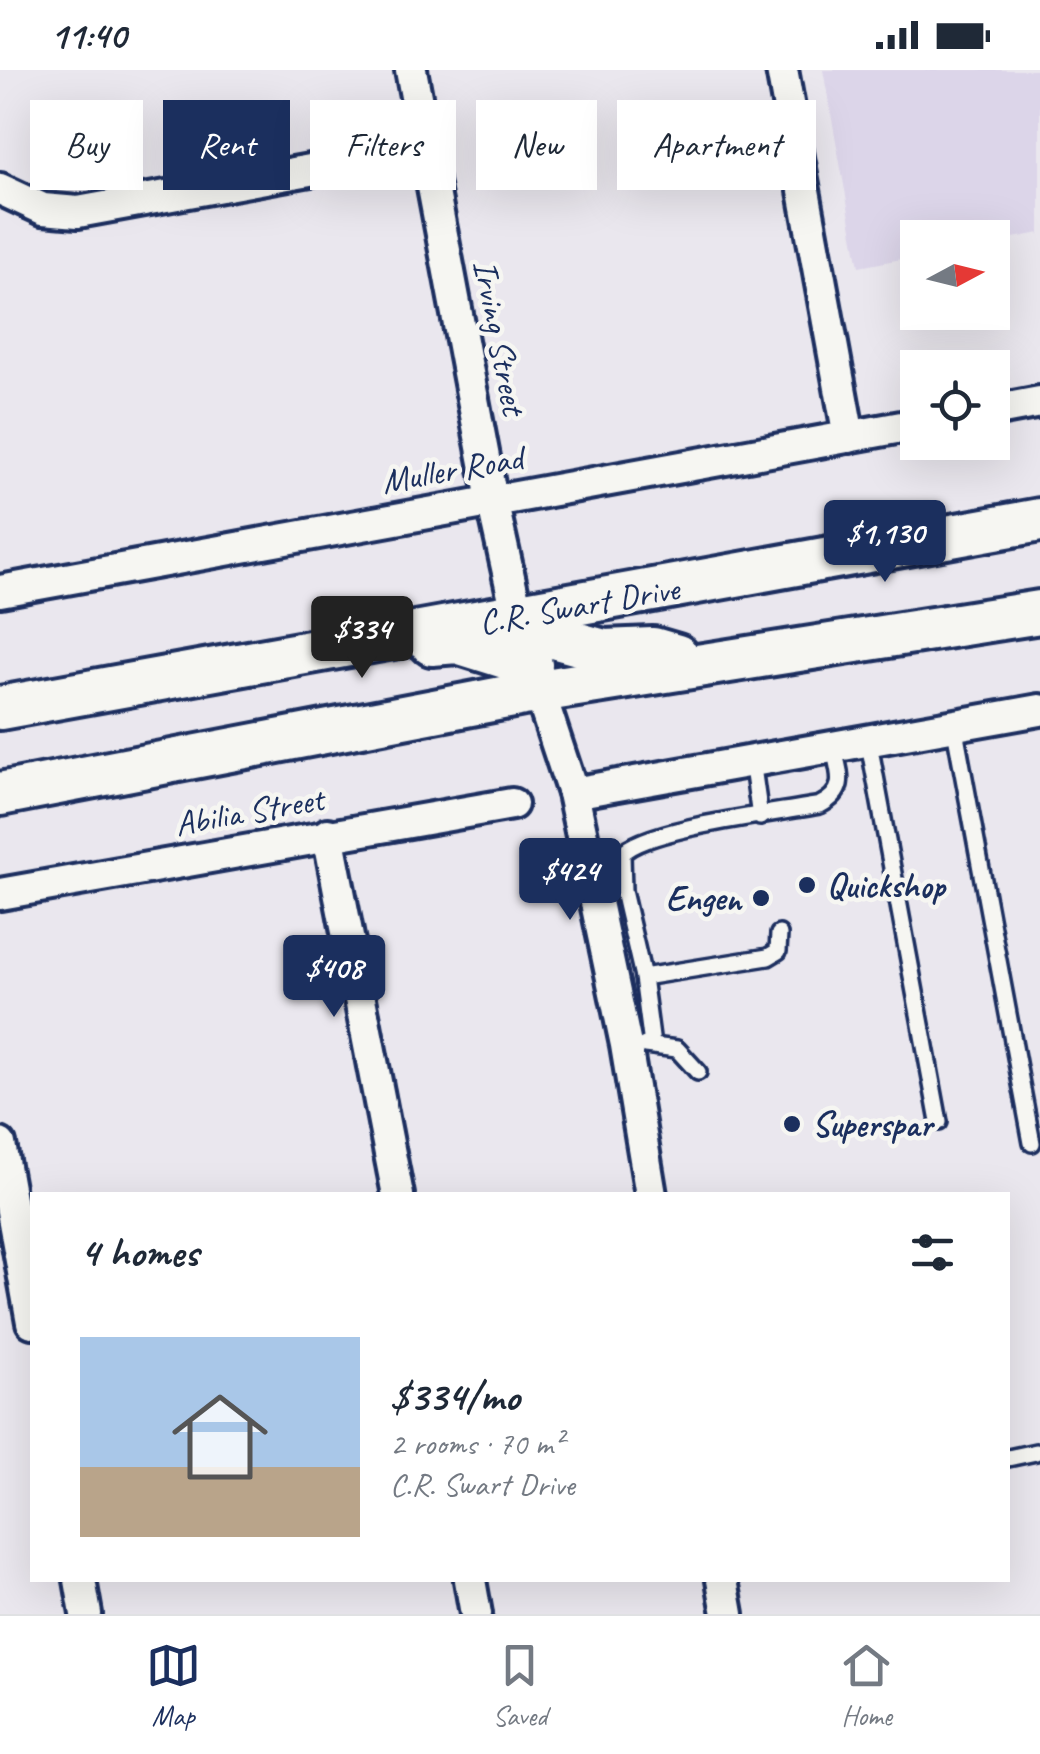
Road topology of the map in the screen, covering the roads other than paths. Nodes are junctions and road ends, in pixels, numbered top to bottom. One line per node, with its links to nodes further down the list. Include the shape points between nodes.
1 (412, 70): 3 (street, Irving Street)
2 (782, 70): 10 (street)
3 (417, 100)
4 (310, 170): 5 (street, via 78,212 43,209)
5 (0, 189)
6 (434, 190): 11 (street, Irving Street)
7 (1040, 402): 8 (street)
8 (1010, 408)
9 (900, 427): 10 (street, Muller Road)
10 (849, 437): 11 (street, Muller Road)
11 (492, 500): 13 (street, Muller Road); 15 (street, Irving Street)
12 (1040, 520): 15 (main road, C.R. Swart Drive)
13 (0, 591)
14 (1040, 612): 16 (main road, C.R. Swart Drive)
15 (527, 650): 16 (main road, C.R. Swart Drive); 16 (main road, via 664,651); 17 (main road, C.R. Swart Drive, via 392,638); 23 (main road, C.R. Swart Drive); 24 (street, Irving Street)
16 (692, 670)
17 (0, 708)
18 (1040, 710): 19 (street)
19 (954, 724): 20 (street); 34 (lane)
20 (868, 738): 21 (street); 33 (lane)
21 (833, 745): 22 (street); 26 (lane, via 840,787 835,797)
22 (752, 760): 24 (street); 26 (lane)
23 (0, 794)
24 (573, 794): 31 (street, Irving Street)
25 (512, 804): 27 (street, Abilia Street)
26 (760, 817): 30 (lane, via 658,835 622,854 623,891)
27 (328, 834): 28 (street, Abilia Street); 36 (street)
28 (0, 894)
29 (779, 934): 30 (lane, via 778,951 768,958)
30 (643, 977): 31 (lane)
31 (639, 1045): 32 (lane, via 677,1050); 37 (street, Irving Street)
32 (698, 1072)
33 (939, 1122)
34 (1032, 1143)
35 (0, 1144): 38 (street)
36 (397, 1192)
37 (651, 1192)
38 (30, 1311)
39 (1036, 1452): 40 (lane)
40 (1010, 1458)
41 (80, 1582): 44 (street)
42 (470, 1582): 45 (street)
43 (722, 1582): 46 (street)
44 (86, 1614)
45 (476, 1614)
46 (728, 1614)

